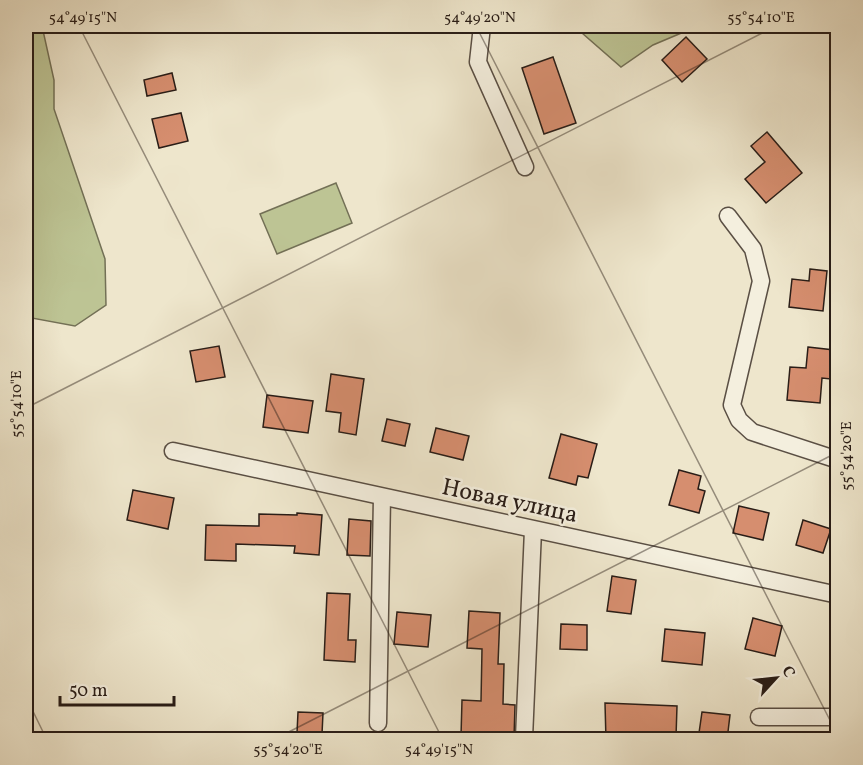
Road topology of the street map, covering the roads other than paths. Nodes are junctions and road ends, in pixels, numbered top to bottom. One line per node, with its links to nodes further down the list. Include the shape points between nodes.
1 (483, 26): 2 (street, via 478,62)
2 (525, 166)
3 (728, 216): 5 (street, via 753,249 761,281 732,405 739,420 752,432)
4 (173, 451): 6 (street, Новая улица)
5 (837, 460)
6 (382, 497): 7 (street, Новая улица); 11 (street)
7 (533, 530): 8 (street, Новая улица); 12 (street)
8 (837, 595)
9 (759, 717): 10 (street)
10 (837, 717)
11 (378, 723)
12 (524, 738)

